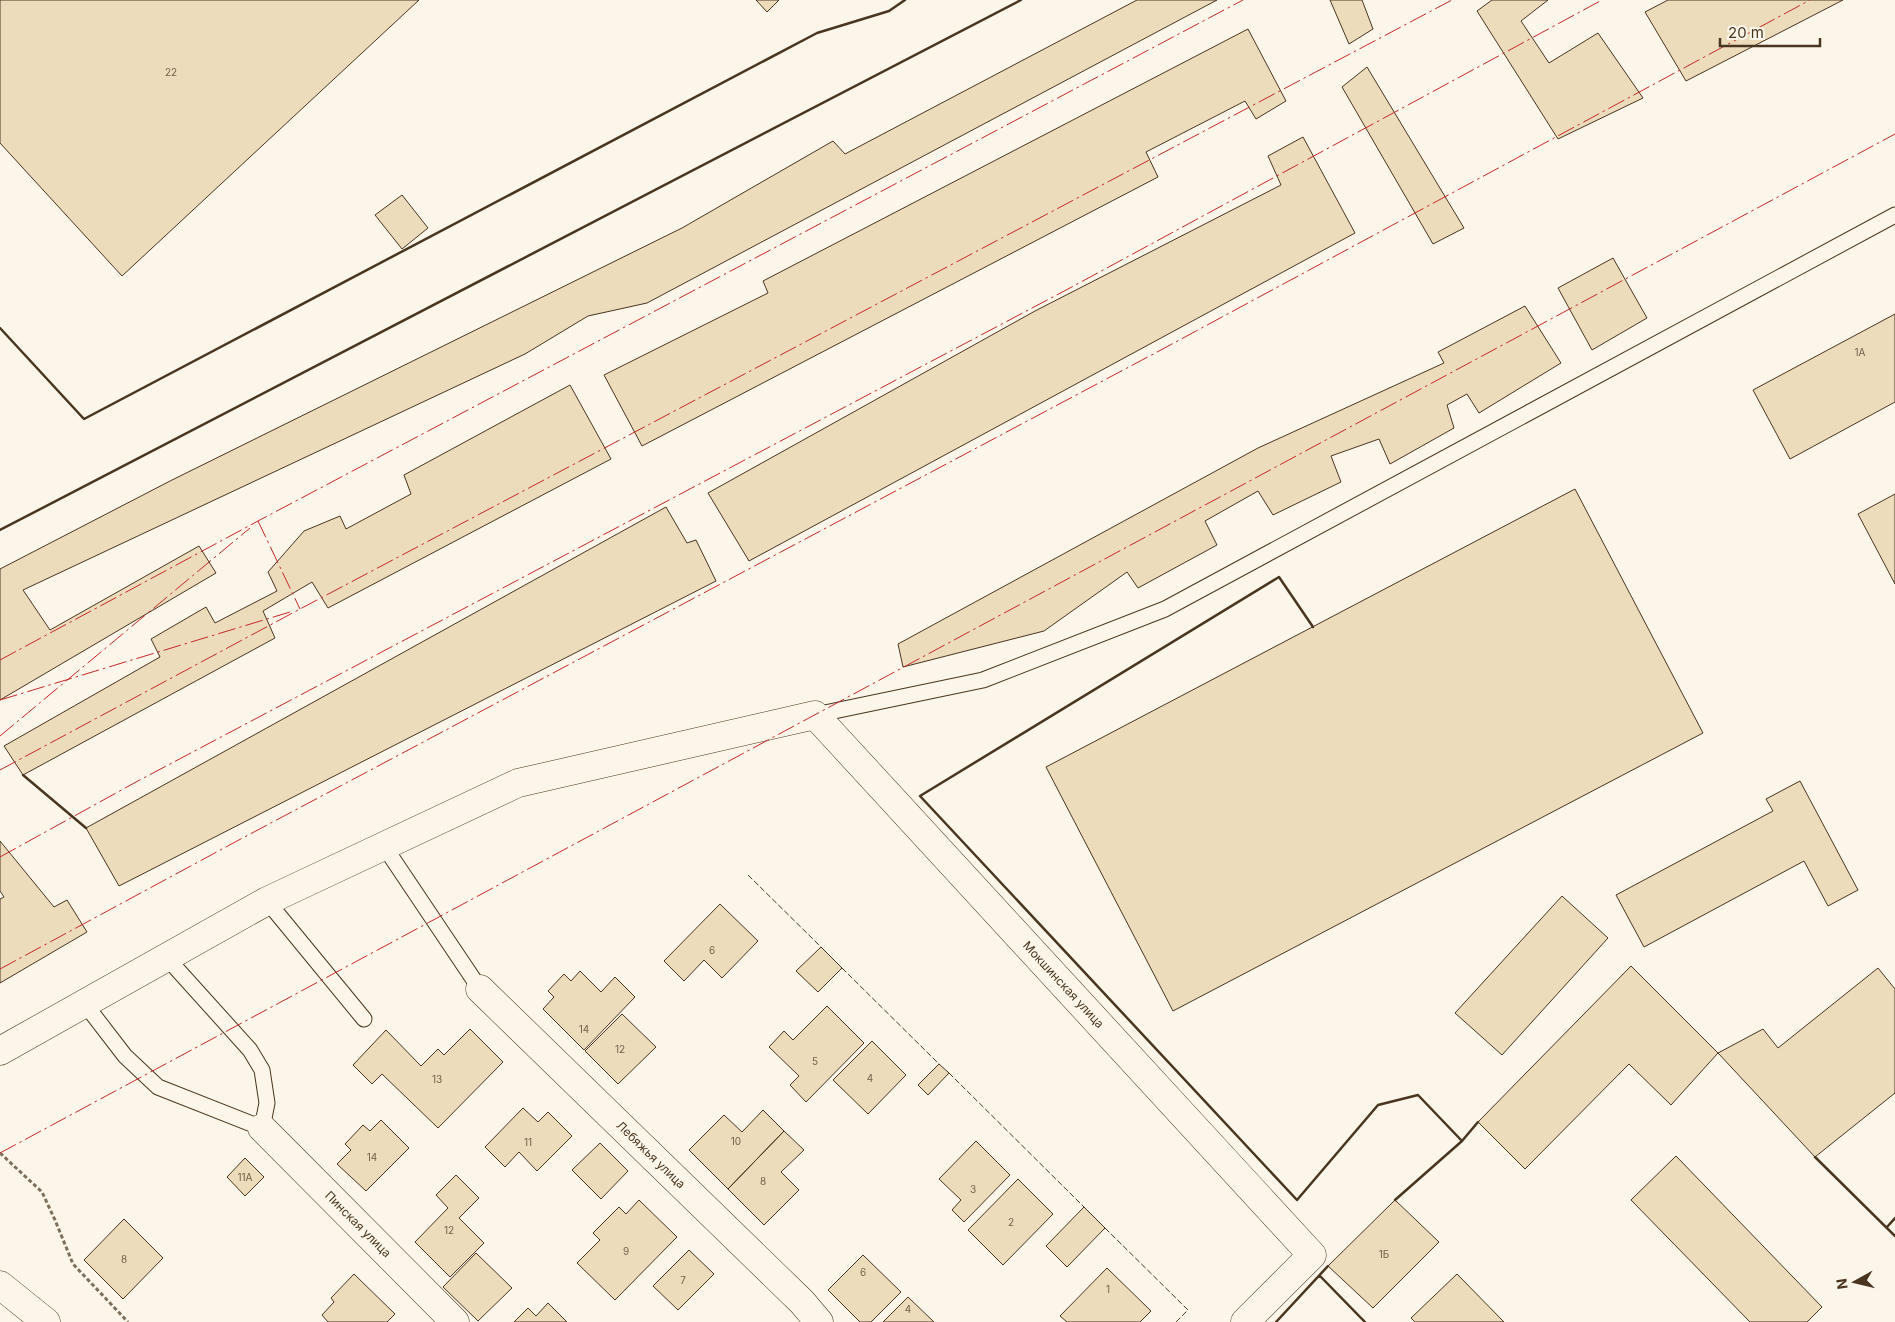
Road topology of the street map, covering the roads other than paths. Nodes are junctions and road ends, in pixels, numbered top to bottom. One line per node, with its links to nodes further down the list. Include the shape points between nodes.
1 (1895, 215): 2 (lane, via 1165,609 983,680)
2 (815, 715): 3 (street, via 518,783); 15 (street, Мокшинская улица, via 1312,1255)
3 (384, 846): 4 (street); 6 (lane)
4 (267, 901): 5 (street); 8 (lane)
5 (167, 958): 7 (street); 10 (lane, via 250,1050 262,1070 267,1102)
6 (480, 989): 14 (street, Лебяжья улица)
7 (85, 1004): 9 (street); 10 (lane, via 125,1056 158,1088)
8 (364, 1019)
9 (0, 1051)
10 (262, 1128): 13 (street, Пинская улица)
11 (0, 1285): 12 (street)
12 (46, 1322)
13 (455, 1322)
14 (819, 1322)
15 (1246, 1322)

